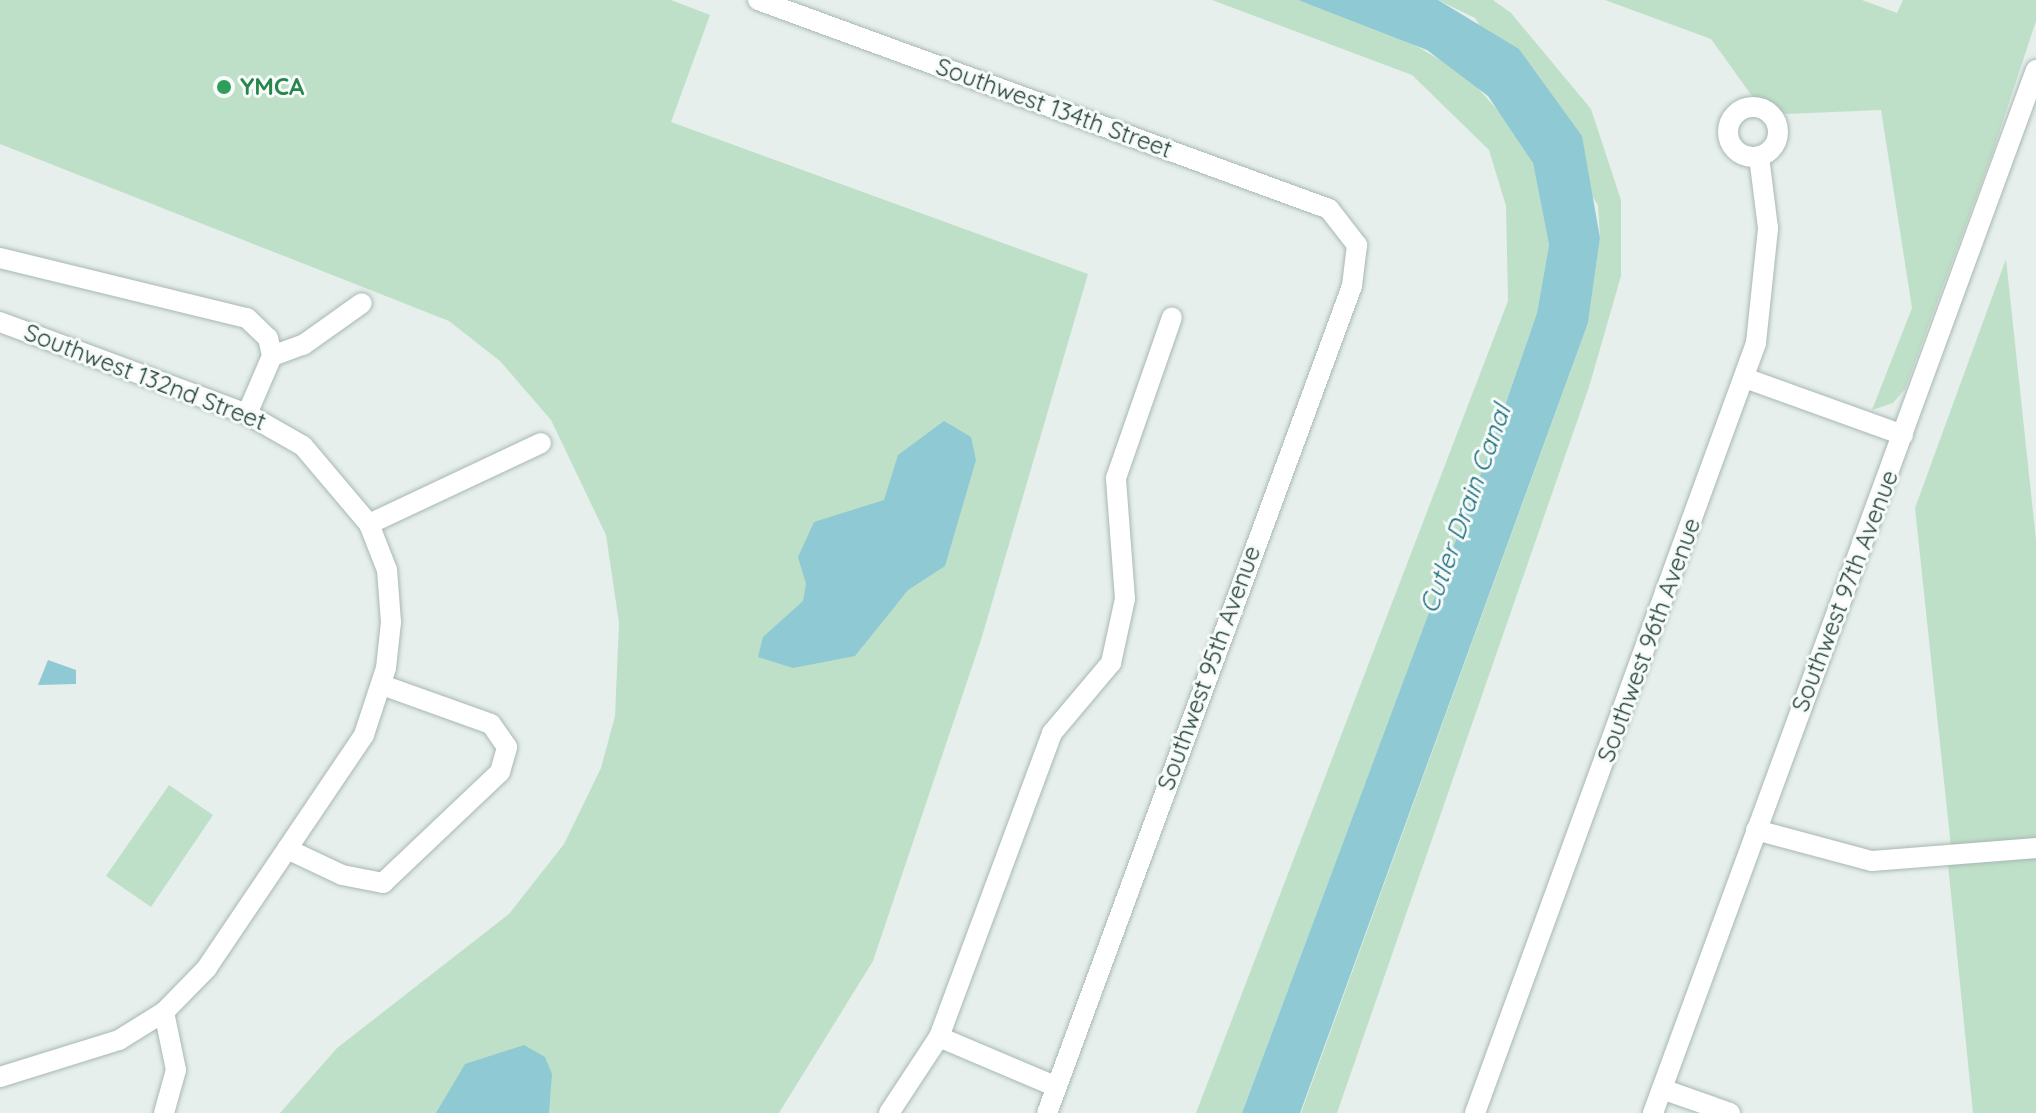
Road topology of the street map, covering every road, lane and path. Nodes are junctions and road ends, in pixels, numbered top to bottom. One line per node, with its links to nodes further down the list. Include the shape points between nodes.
1 (758, 0): 4 (street, Southwest 134th Street, via 1314,202)
2 (2036, 70): 12 (street, Southwest 97th Avenue)
3 (1759, 157): 10 (street, Southwest 96th Avenue, via 1767,280)
4 (1347, 223): 22 (street, Southwest 95th Avenue, via 1358,252 1352,286)
5 (0, 258): 9 (street, via 230,311 258,326)
6 (362, 303): 9 (street, via 303,345)
7 (1172, 317): 20 (street, via 1116,478 1125,599 1111,663 1052,733)
8 (0, 322): 11 (street, Southwest 132nd Street)
9 (272, 356): 11 (street)
10 (1745, 378): 12 (street); 27 (street, Southwest 96th Avenue)
11 (247, 414): 14 (street, Southwest 132nd Street, via 319,459)
12 (1903, 435): 16 (street, Southwest 97th Avenue)
13 (541, 443): 14 (street)
14 (369, 524): 15 (street, Southwest 132nd Street, via 389,587)
15 (382, 685): 18 (street, Southwest 132nd Street, via 364,735); 18 (street, via 491,724 507,747 500,772 383,883 342,875)
16 (1756, 830): 17 (street, via 1872,861); 23 (street, Southwest 97th Avenue)
17 (2036, 848)
18 (287, 849): 19 (street, Southwest 132nd Street, via 207,968)
19 (164, 1012): 21 (street, Southwest 132nd Street, via 72,1060); 24 (street, via 176,1070)
20 (939, 1037): 22 (street); 25 (street)
21 (0, 1077)
22 (1057, 1087): 26 (street, Southwest 95th Avenue)
23 (1662, 1089): 28 (street, Southwest 97th Avenue); 29 (street)
24 (164, 1113)
25 (889, 1113)
26 (1047, 1113)
27 (1475, 1113)
28 (1653, 1113)
29 (1730, 1113)

